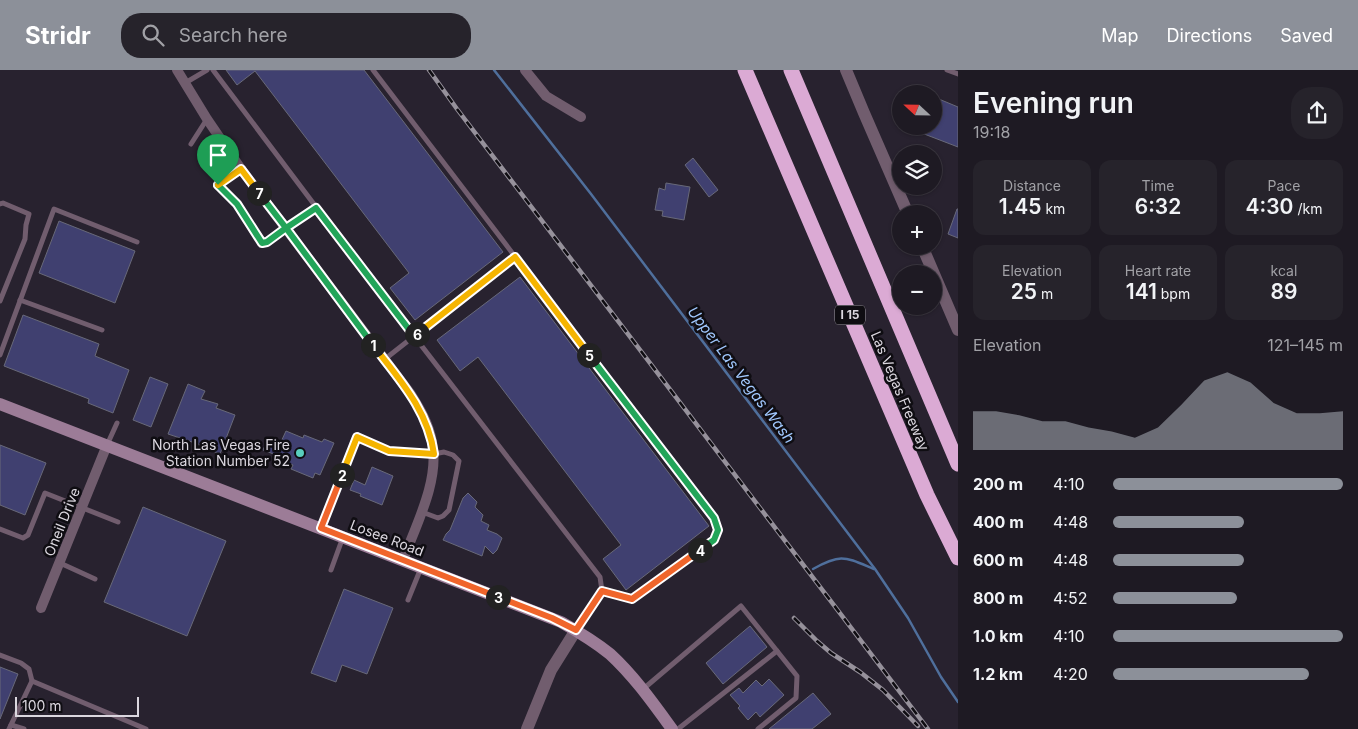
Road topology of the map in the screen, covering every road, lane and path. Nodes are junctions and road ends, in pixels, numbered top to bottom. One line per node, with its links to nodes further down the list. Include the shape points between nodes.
1 (176, 70): 11 (street)
2 (207, 70): 11 (lane)
3 (213, 70): 18 (lane)
4 (373, 70): 22 (lane)
5 (526, 70): 12 (street, via 546,96)
6 (745, 70): 41 (highway, Las Vegas Freeway / I 15, via 927,495)
7 (791, 70): 34 (highway, Las Vegas Freeway)
8 (846, 70): 15 (street)
9 (947, 70): 10 (lane)
10 (958, 74)
11 (185, 84): 13 (street)
12 (580, 117)
13 (207, 119): 14 (lane); 16 (street)
14 (191, 144)
15 (892, 166)
16 (241, 169): 19 (street); 19 (lane, via 218,185 237,204 262,243)
17 (0, 204): 24 (lane, via 28,214 25,238)
18 (316, 208): 19 (lane); 27 (lane)
19 (286, 228): 29 (street)
20 (137, 242): 23 (lane, via 54,209)
21 (926, 255): 26 (street)
22 (515, 257): 27 (lane); 47 (lane, via 714,518 718,530 714,540 632,599)
23 (20, 300): 25 (lane); 28 (lane)
24 (0, 301)
25 (102, 330)
26 (958, 330)
27 (414, 336): 29 (lane); 47 (lane, via 600,577)
28 (0, 355)
29 (385, 360): 33 (street, via 420,409 430,432)
30 (0, 404): 32 (main road, Losee Road)
31 (117, 423): 32 (lane)
32 (107, 446): 35 (street, Oneil Drive); 38 (main road, Losee Road)
33 (434, 454): 36 (street, via 432,478); 36 (lane, via 444,452 460,461 452,500 449,510 438,518); 38 (lane, via 389,451 357,437)
34 (958, 464)
35 (82, 508): 37 (lane); 39 (lane, via 45,493 28,534 23,538); 43 (street, Oneil Drive)
36 (421, 512): 42 (street)
37 (118, 522)
38 (321, 528): 40 (main road, Losee Road)
39 (0, 529)
40 (343, 537): 42 (main road, Losee Road); 45 (lane)
41 (958, 558)
42 (403, 560): 44 (main road, Losee Road)
43 (60, 563): 46 (lane); 49 (street, Oneil Drive)
44 (421, 567): 48 (lane); 50 (main road, Losee Road)
45 (331, 570)
46 (95, 578)
47 (602, 591): 50 (lane)
48 (408, 600)
49 (42, 608)
50 (576, 630): 54 (main road, Losee Road, via 608,653); 58 (street, via 551,670)
51 (777, 651): 54 (lane, via 741,606); 60 (lane); 61 (lane, via 797,676 796,698)
52 (0, 655): 53 (lane, via 29,669)
53 (32, 681): 55 (lane); 57 (lane)
54 (642, 690): 59 (main road, Losee Road)
55 (10, 727): 56 (lane)
56 (24, 729)
57 (146, 729)
58 (527, 729)
59 (672, 729)
60 (678, 729)
61 (758, 729)

